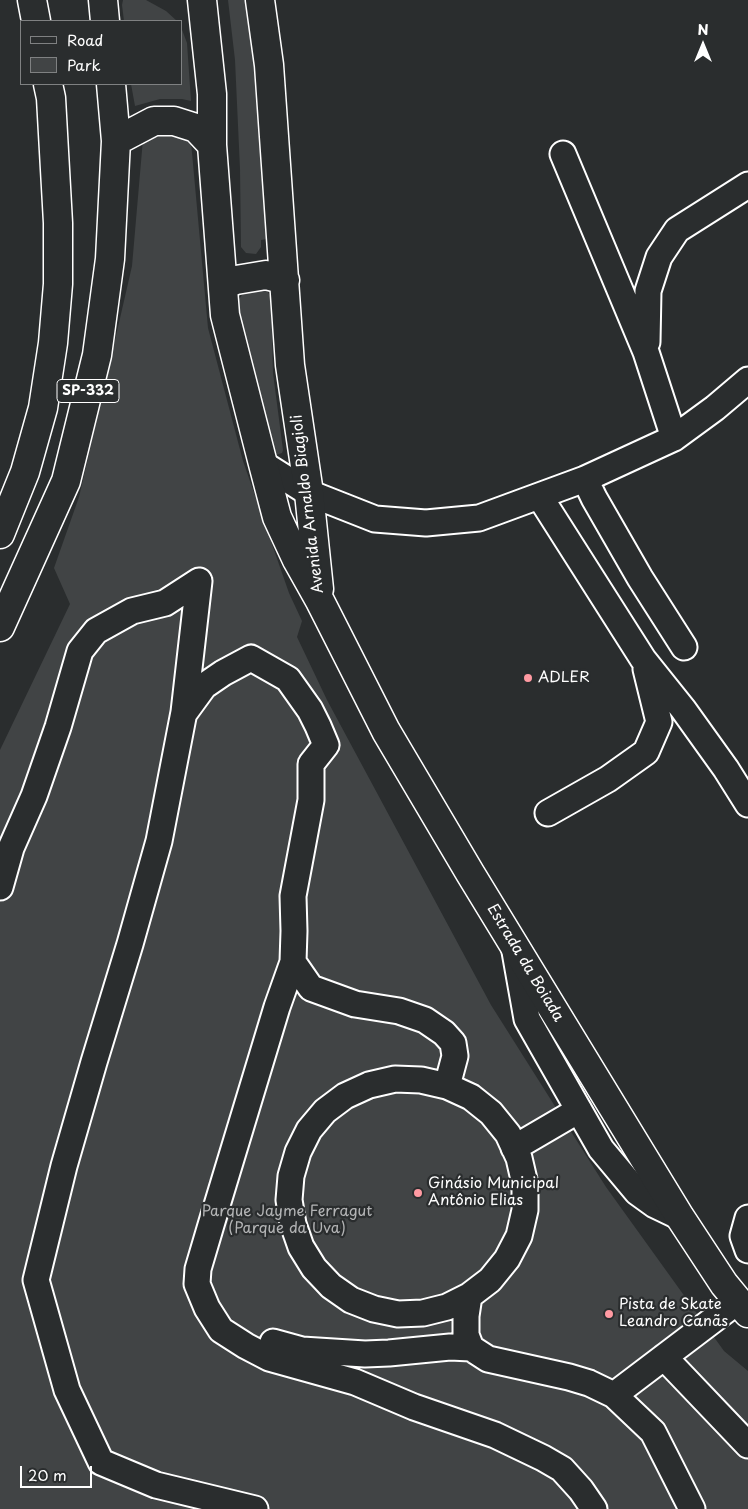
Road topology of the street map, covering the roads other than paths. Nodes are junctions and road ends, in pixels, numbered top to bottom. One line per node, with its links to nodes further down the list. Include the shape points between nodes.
1 (32, 0): 5 (main road)
2 (103, 0): 6 (main road)
3 (260, 0): 13 (main road, Avenida Arnaldo Biagioli, via 269,65)
4 (198, 7): 10 (main road, Avenida Arnaldo Biagioli, via 212,94)
5 (36, 20)
6 (105, 20)
7 (48, 85): 22 (main road, SP-332, via 58,223 58,284 53,344 40,417 25,472)
8 (111, 85): 9 (main road, SP-332)
9 (116, 141): 10 (main road, via 154,121 174,121 196,128); 24 (main road, SP-332, via 110,259 97,355 66,481)
10 (212, 145): 14 (main road, Avenida Arnaldo Biagioli)
11 (563, 154): 15 (street)
12 (748, 185): 15 (street, via 677,230 659,256 648,291)
13 (285, 280): 14 (main road, via 266,275); 20 (main road, Avenida Arnaldo Biagioli, via 290,365)
14 (223, 285): 18 (main road, Avenida Arnaldo Biagioli, via 225,315)
15 (646, 352): 17 (street)
16 (748, 380): 17 (street)
17 (674, 438): 19 (street)
18 (263, 464): 20 (street); 23 (main road, Avenida Arnaldo Biagioli, via 277,516)
19 (585, 479): 21 (street); 25 (street, via 640,578)
20 (309, 493): 21 (street, via 375,519 426,523 479,518); 23 (main road, Avenida Arnaldo Biagioli)
21 (540, 497): 26 (street)
22 (0, 534)
23 (320, 601): 31 (main road, Estrada da Boiada, via 386,731)
24 (0, 627)
25 (684, 647)
26 (643, 659): 28 (street, via 683,709); 29 (street, via 659,722 646,752 608,779)
27 (184, 712): 30 (street, via 199,581 165,603 132,611 96,631 80,651 58,727 34,796 11,848); 32 (street, via 204,686 251,658 288,679 318,726 326,745 311,764 311,800 292,896); 46 (street, via 158,841 64,1166 36,1280 67,1390 101,1462 156,1485)
28 (748, 804)
29 (548, 813)
30 (0, 887)
31 (514, 944): 34 (street, via 527,1018); 36 (main road, Estrada da Boiada)
32 (292, 962): 33 (street, via 311,988 355,1004 399,1011 425,1020 444,1033 453,1043 454,1056); 41 (street, via 198,1268 197,1284 206,1308)
33 (447, 1086): 35 (street, via 471,1097 491,1114 508,1134); 39 (street, via 395,1079 369,1085 345,1096 325,1112 298,1152 289,1200 292,1224 314,1268 351,1300 398,1314 423,1313 447,1307)
34 (579, 1110): 35 (street); 36 (street, via 601,1149 637,1192)
35 (514, 1148): 39 (street, via 525,1184 525,1210 519,1236 507,1259 490,1280)
36 (680, 1217): 40 (main road, Estrada da Boiada)
37 (748, 1218): 38 (street, via 744,1236)
38 (748, 1250)
39 (469, 1296): 42 (street, via 466,1335)
40 (743, 1307): 43 (street)
41 (221, 1330): 42 (street, via 302,1350 365,1354); 47 (street, via 269,1358 355,1382 414,1407 503,1438 562,1469)
42 (472, 1348): 44 (street, via 488,1359 569,1377)
43 (664, 1357): 44 (street); 45 (street)
44 (614, 1395): 48 (street, via 653,1432)
45 (748, 1445)
46 (255, 1509)
47 (594, 1509)
48 (692, 1509)

